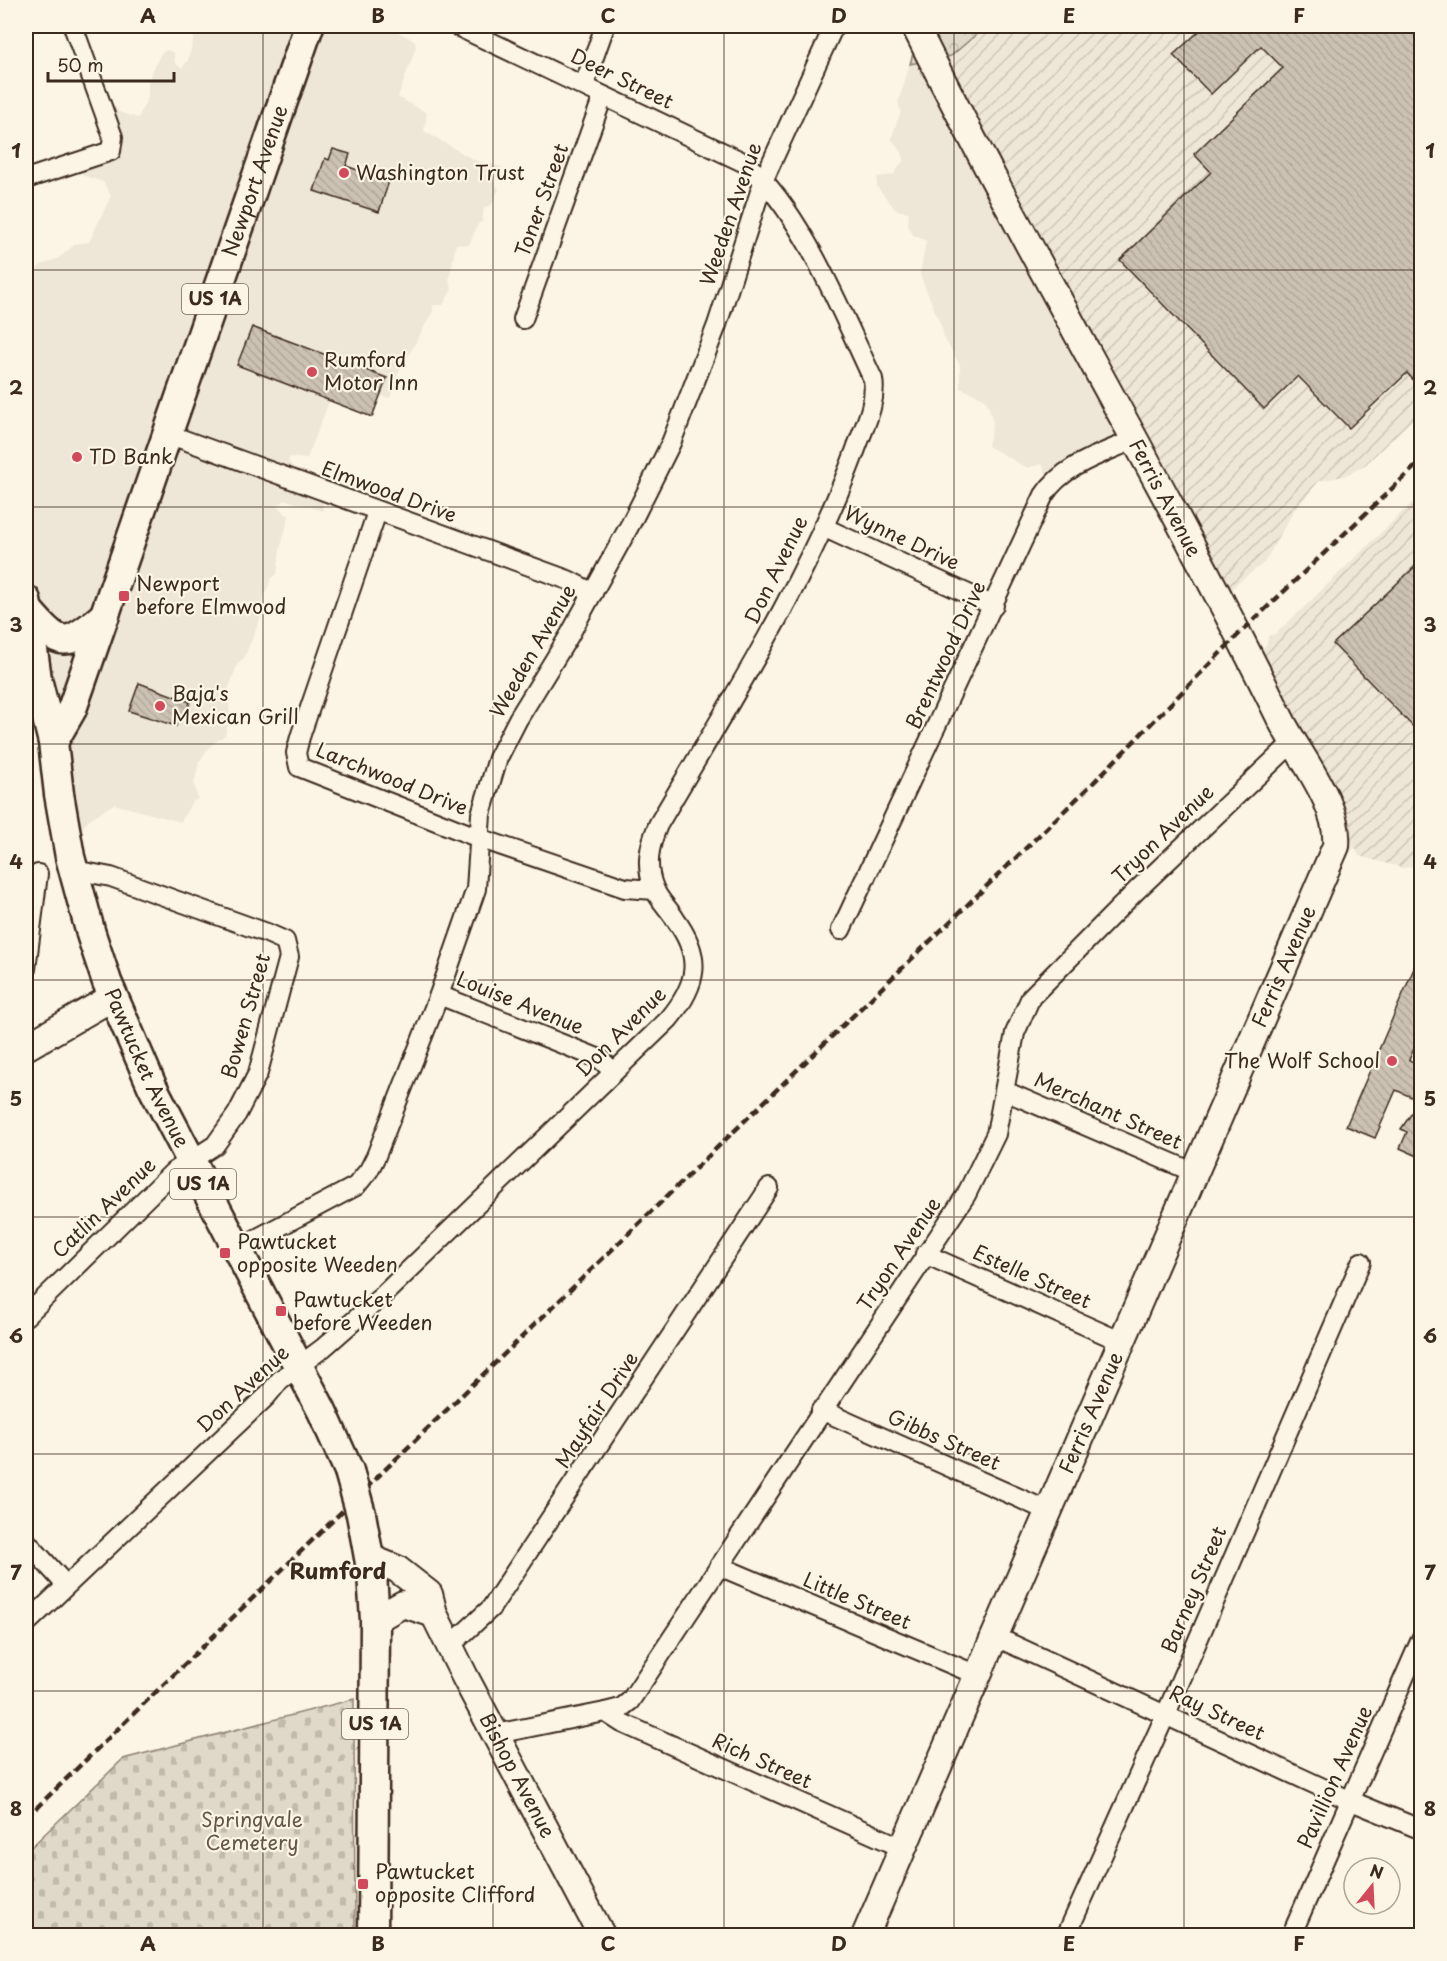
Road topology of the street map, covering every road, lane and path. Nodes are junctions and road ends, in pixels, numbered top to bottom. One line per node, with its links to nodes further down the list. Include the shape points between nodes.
1 (73, 26): 9 (street, via 113,137 111,151)
2 (309, 26): 12 (main road, Newport Avenue / US 1A)
3 (457, 26): 7 (street, Deer Street)
4 (605, 26): 7 (street)
5 (834, 26): 10 (street, Weeden Avenue)
6 (915, 26): 13 (street, Ferris Avenue, via 1002,199)
7 (584, 86): 8 (street, Deer Street)
8 (603, 96): 10 (street, Deer Street, via 745,163); 11 (street, Toner Street)
9 (26, 179)
10 (764, 179): 15 (street, Don Avenue, via 797,229 875,390 843,483); 16 (street, Weeden Avenue, via 693,391 636,513)
11 (523, 319)
12 (168, 434): 14 (street, Elmwood Drive); 19 (main road, Newport Avenue / US 1A)
13 (1133, 440): 18 (street, Brentwood Drive, via 1054,480); 21 (street, Ferris Avenue)
14 (377, 512): 16 (street, Elmwood Drive, via 568,580); 22 (street, Larchwood Drive, via 300,737 296,753 299,767)
15 (823, 526): 18 (street, Wynne Drive); 25 (street, Don Avenue, via 772,631 658,825 649,845)
16 (593, 593): 22 (street, Weeden Avenue, via 498,758 481,814)
17 (27, 605): 19 (main road, via 49,635 60,640 85,632); 20 (main road, Pawtucket Avenue, via 37,679)
18 (994, 606): 26 (street, Brentwood Drive)
19 (105, 615): 20 (main road, Newport Avenue / US 1A, via 72,709)
20 (53, 742): 23 (main road, Pawtucket Avenue / US 1A, via 58,794)
21 (1292, 743): 32 (street, Tryon Avenue, via 1031,997 1015,1034); 34 (street, Ferris Avenue, via 1332,811 1336,846)
22 (479, 838): 25 (street, Larchwood Drive, via 625,888); 28 (street, Weeden Avenue, via 476,889)
23 (74, 870): 29 (main road, Pawtucket Avenue / US 1A); 33 (street, Bowen Street, via 111,877 285,941 289,957 258,1073 215,1145)
24 (38, 874): 27 (street)
25 (654, 890): 31 (street, Don Avenue, via 688,937 695,961 692,983 669,1019)
26 (842, 930)
27 (26, 969)
28 (439, 995): 31 (street, Louise Avenue, via 600,1059); 36 (street, Weeden Avenue, via 369,1170 356,1186)
29 (113, 998): 30 (street); 33 (main road, Pawtucket Avenue / US 1A, via 145,1072)
30 (26, 1047)
31 (614, 1072): 41 (street, Don Avenue, via 381,1297)
32 (1005, 1090): 34 (street, Merchant Street); 37 (street, Tryon Avenue, via 996,1134 986,1158)
33 (192, 1161): 36 (main road, Pawtucket Avenue / US 1A); 39 (street, Catlin Avenue, via 173,1172)
34 (1193, 1172): 40 (street, Ferris Avenue)
35 (769, 1188): 53 (street, Mayfair Drive, via 491,1608)
36 (237, 1249): 41 (main road, Pawtucket Avenue / US 1A)
37 (926, 1254): 40 (street, Estelle Street); 42 (street, Tryon Avenue)
38 (1361, 1262): 56 (street, Barney Street)
39 (26, 1316)
40 (1119, 1341): 43 (street, Ferris Avenue)
41 (299, 1367): 45 (main road, Pawtucket Avenue / US 1A, bridge, via 349,1471); 47 (street, Don Avenue, via 279,1380)
42 (821, 1410): 43 (street, Gibbs Street); 46 (street, Tryon Avenue)
43 (1048, 1510): 51 (street, Ferris Avenue)
44 (26, 1541): 47 (street)
45 (370, 1558): 48 (street, Bishop Avenue, via 397,1569 429,1594); 49 (main road, Pawtucket Avenue / US 1A)
46 (719, 1566): 54 (street, Little Street); 55 (street, Tryon Avenue, via 630,1701)
47 (65, 1584): 50 (street, Don Avenue)
48 (434, 1614): 49 (street, via 403,1604); 53 (street, Bishop Avenue)
49 (375, 1620): 61 (main road, Pawtucket Avenue / US 1A)
50 (26, 1624)
51 (994, 1636): 54 (street, Ferris Avenue); 56 (street, Ray Street)
52 (1422, 1637): 58 (street, Pavillion Avenue)
53 (450, 1646): 57 (street, Bishop Avenue)
54 (977, 1675): 60 (street, Ferris Avenue)
55 (605, 1712): 57 (street, Tryon Avenue); 60 (street, Rich Street)
56 (1166, 1714): 58 (street, Ray Street); 64 (street, Barney Street)
57 (496, 1734): 62 (street, Bishop Avenue)
58 (1349, 1800): 59 (street, Ray Street); 65 (street, Pavillion Avenue)
59 (1422, 1830)
60 (903, 1848): 63 (street, Ferris Avenue)
61 (373, 1935)
62 (602, 1935)
63 (865, 1935)
64 (1066, 1935)
65 (1291, 1935)

